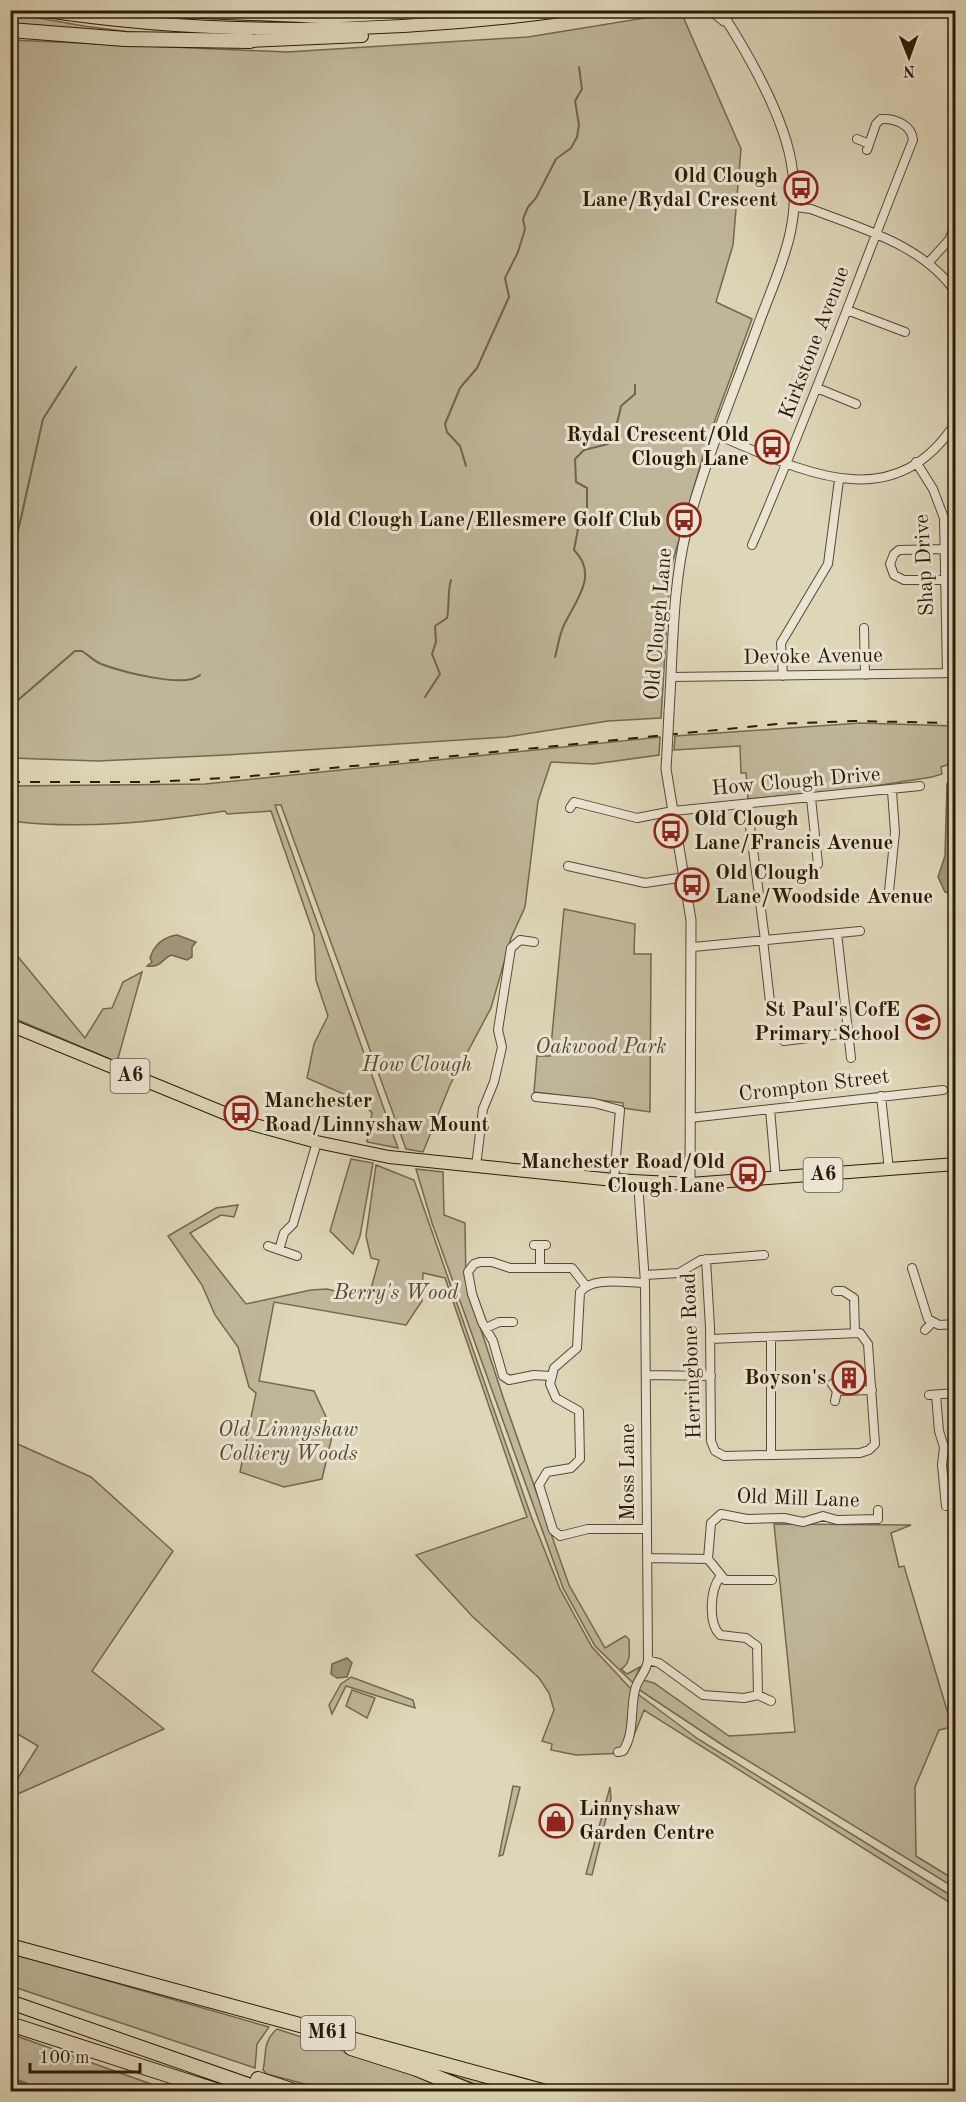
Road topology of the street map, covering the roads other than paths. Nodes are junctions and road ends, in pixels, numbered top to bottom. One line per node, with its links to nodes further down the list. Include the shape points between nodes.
1 (40, 10): 11 (main road, via 187,27)
2 (154, 10): 9 (main road)
3 (230, 10): 9 (main road)
4 (458, 10): 9 (main road)
5 (568, 10): 11 (main road)
6 (711, 10): 10 (street, Old Clough Lane)
7 (720, 10): 10 (street, Old Clough Lane)
8 (730, 10): 10 (street)
9 (280, 17)
10 (730, 26): 15 (street, Old Clough Lane, via 758,74 783,134 791,161)
11 (419, 27): 13 (main road, via 347,38)
12 (10, 30): 13 (highway, via 125,39)
13 (250, 41)
14 (857, 139): 17 (street, Kirkstone Avenue, via 868,147 876,124 889,119 908,127 913,140)
15 (795, 207): 17 (street, via 811,209); 25 (street, Old Clough Lane, via 786,256)
16 (956, 223): 18 (street, via 948,240)
17 (877, 235): 18 (street); 20 (street, Kirkstone Avenue)
18 (929, 262): 19 (street)
19 (956, 293)
20 (847, 310): 21 (street); 22 (street, Kirkstone Avenue)
21 (905, 332)
22 (817, 388): 23 (street); 27 (street, Kirkstone Avenue)
23 (856, 404)
24 (956, 422): 26 (street, via 935,448)
25 (717, 435): 27 (street); 36 (street, Old Clough Lane, via 687,528 679,567)
26 (916, 462): 28 (street, via 878,477); 30 (street, Shap Drive, via 939,501)
27 (788, 464): 28 (street); 29 (street, Kirkstone Avenue)
28 (839, 480): 35 (street, via 828,564 781,644)
29 (752, 545)
30 (946, 549): 31 (street, Shap Drive); 31 (street, via 899,550 890,564 894,575 904,580)
31 (946, 580): 33 (street, Shap Drive)
32 (864, 628): 34 (street)
33 (951, 673): 34 (street, Devoke Avenue)
34 (865, 675): 35 (street, Devoke Avenue)
35 (783, 676): 36 (street, Devoke Avenue)
36 (671, 677): 42 (street, Old Clough Lane, bridge, via 666,769)
37 (920, 786): 38 (street, How Clough Drive)
38 (892, 791): 39 (street, How Clough Drive); 46 (street, via 895,832)
39 (812, 798): 40 (street, How Clough Drive); 43 (street)
40 (747, 804): 42 (street, How Clough Drive); 50 (street)
41 (570, 808): 42 (street, How Clough Drive, via 574,802 637,818)
42 (673, 811): 45 (street, Old Clough Lane)
43 (818, 864)
44 (568, 866): 45 (street, via 645,884)
45 (686, 877): 51 (street, Old Clough Lane)
46 (889, 891)
47 (527, 931): 64 (street, via 530,941 516,941 511,948 498,1030 502,1047 483,1109)
48 (860, 931): 49 (street)
49 (837, 933): 50 (street); 54 (street)
50 (764, 940): 51 (street); 52 (street)
51 (693, 947): 61 (street, Old Clough Lane)
52 (770, 1002)
53 (10, 1025): 62 (main road, A6, via 212,1110)
54 (848, 1033): 55 (street); 56 (street)
55 (784, 1041)
56 (851, 1058)
57 (943, 1090): 58 (street, Crompton Street)
58 (881, 1096): 60 (street, Crompton Street); 65 (street)
59 (536, 1097): 68 (street, via 620,1110)
60 (770, 1109): 61 (street, Crompton Street); 66 (street)
61 (690, 1118): 70 (street, Old Clough Lane)
62 (317, 1142): 64 (main road, A6, via 392,1157); 73 (street, via 293,1224 284,1233)
63 (953, 1164): 65 (main road, A6); 67 (street)
64 (476, 1166): 68 (main road, A6)
65 (889, 1170): 66 (main road, A6)
66 (776, 1179): 70 (main road, A6)
67 (956, 1179)
68 (614, 1180): 69 (main road, A6)
69 (638, 1182): 70 (main road, A6); 79 (street, Moss Lane)
70 (690, 1184)
71 (540, 1245): 77 (street)
72 (268, 1246): 73 (street)
73 (279, 1250): 75 (street)
74 (764, 1255): 76 (street, via 737,1261)
75 (297, 1256)
76 (706, 1259): 79 (street, via 679,1273); 89 (street, Herringbone Road)
77 (540, 1268): 80 (street, via 572,1268); 85 (street, via 510,1268 492,1262 471,1268 469,1283)
78 (912, 1268): 83 (street)
79 (645, 1279): 80 (street); 90 (street, Moss Lane)
80 (586, 1286): 91 (street, via 578,1298 577,1348 560,1361)
81 (836, 1291): 87 (street, via 855,1293)
82 (513, 1322): 85 (street, via 499,1322)
83 (932, 1323): 84 (street); 86 (street)
84 (956, 1324)
85 (486, 1328): 91 (street, via 506,1378)
86 (925, 1330)
87 (855, 1332): 88 (street); 93 (street, via 868,1344)
88 (771, 1337): 89 (street); 96 (street)
89 (710, 1339): 92 (street, Herringbone Road)
90 (646, 1375): 92 (street); 99 (street, Moss Lane)
91 (550, 1376): 99 (street, via 556,1398 575,1407 581,1416 578,1463 571,1468 551,1470 540,1481 553,1530 564,1537 588,1529)
92 (711, 1376): 96 (street, Herringbone Road, via 711,1441 715,1451 724,1456)
93 (872, 1390): 95 (street, via 834,1388); 96 (street, via 876,1441 869,1450)
94 (956, 1393): 97 (street, via 932,1395 944,1447 946,1502)
95 (835, 1401)
96 (771, 1455)
97 (956, 1497)
98 (878, 1510): 101 (street, Old Mill Lane, via 878,1519 837,1520 823,1516 803,1522 721,1514 711,1523)
99 (646, 1529): 100 (street, Moss Lane)
100 (647, 1558): 101 (street); 104 (street, Moss Lane)
101 (708, 1559): 102 (street)
102 (720, 1577): 103 (street); 105 (street, via 713,1595 713,1624 720,1635 746,1638 757,1646)
103 (766, 1583)
104 (648, 1660): 105 (street, via 659,1663 703,1695); 107 (street, Moss Lane, via 635,1689 628,1743)
105 (758, 1695): 106 (street)
106 (771, 1701)
107 (618, 1752)
108 (10, 1946): 109 (highway, M61)
109 (111, 1973): 120 (highway, M61, via 417,2069); 121 (highway, M61)
110 (10, 2001): 112 (highway)
111 (10, 2024): 113 (highway)
112 (110, 2034): 118 (highway); 119 (highway)
113 (99, 2054): 116 (highway); 117 (highway)
114 (10, 2086): 115 (highway)
115 (24, 2091)
116 (198, 2091)
117 (221, 2091)
118 (268, 2091)
119 (297, 2091)
120 (473, 2091)
121 (546, 2091)

